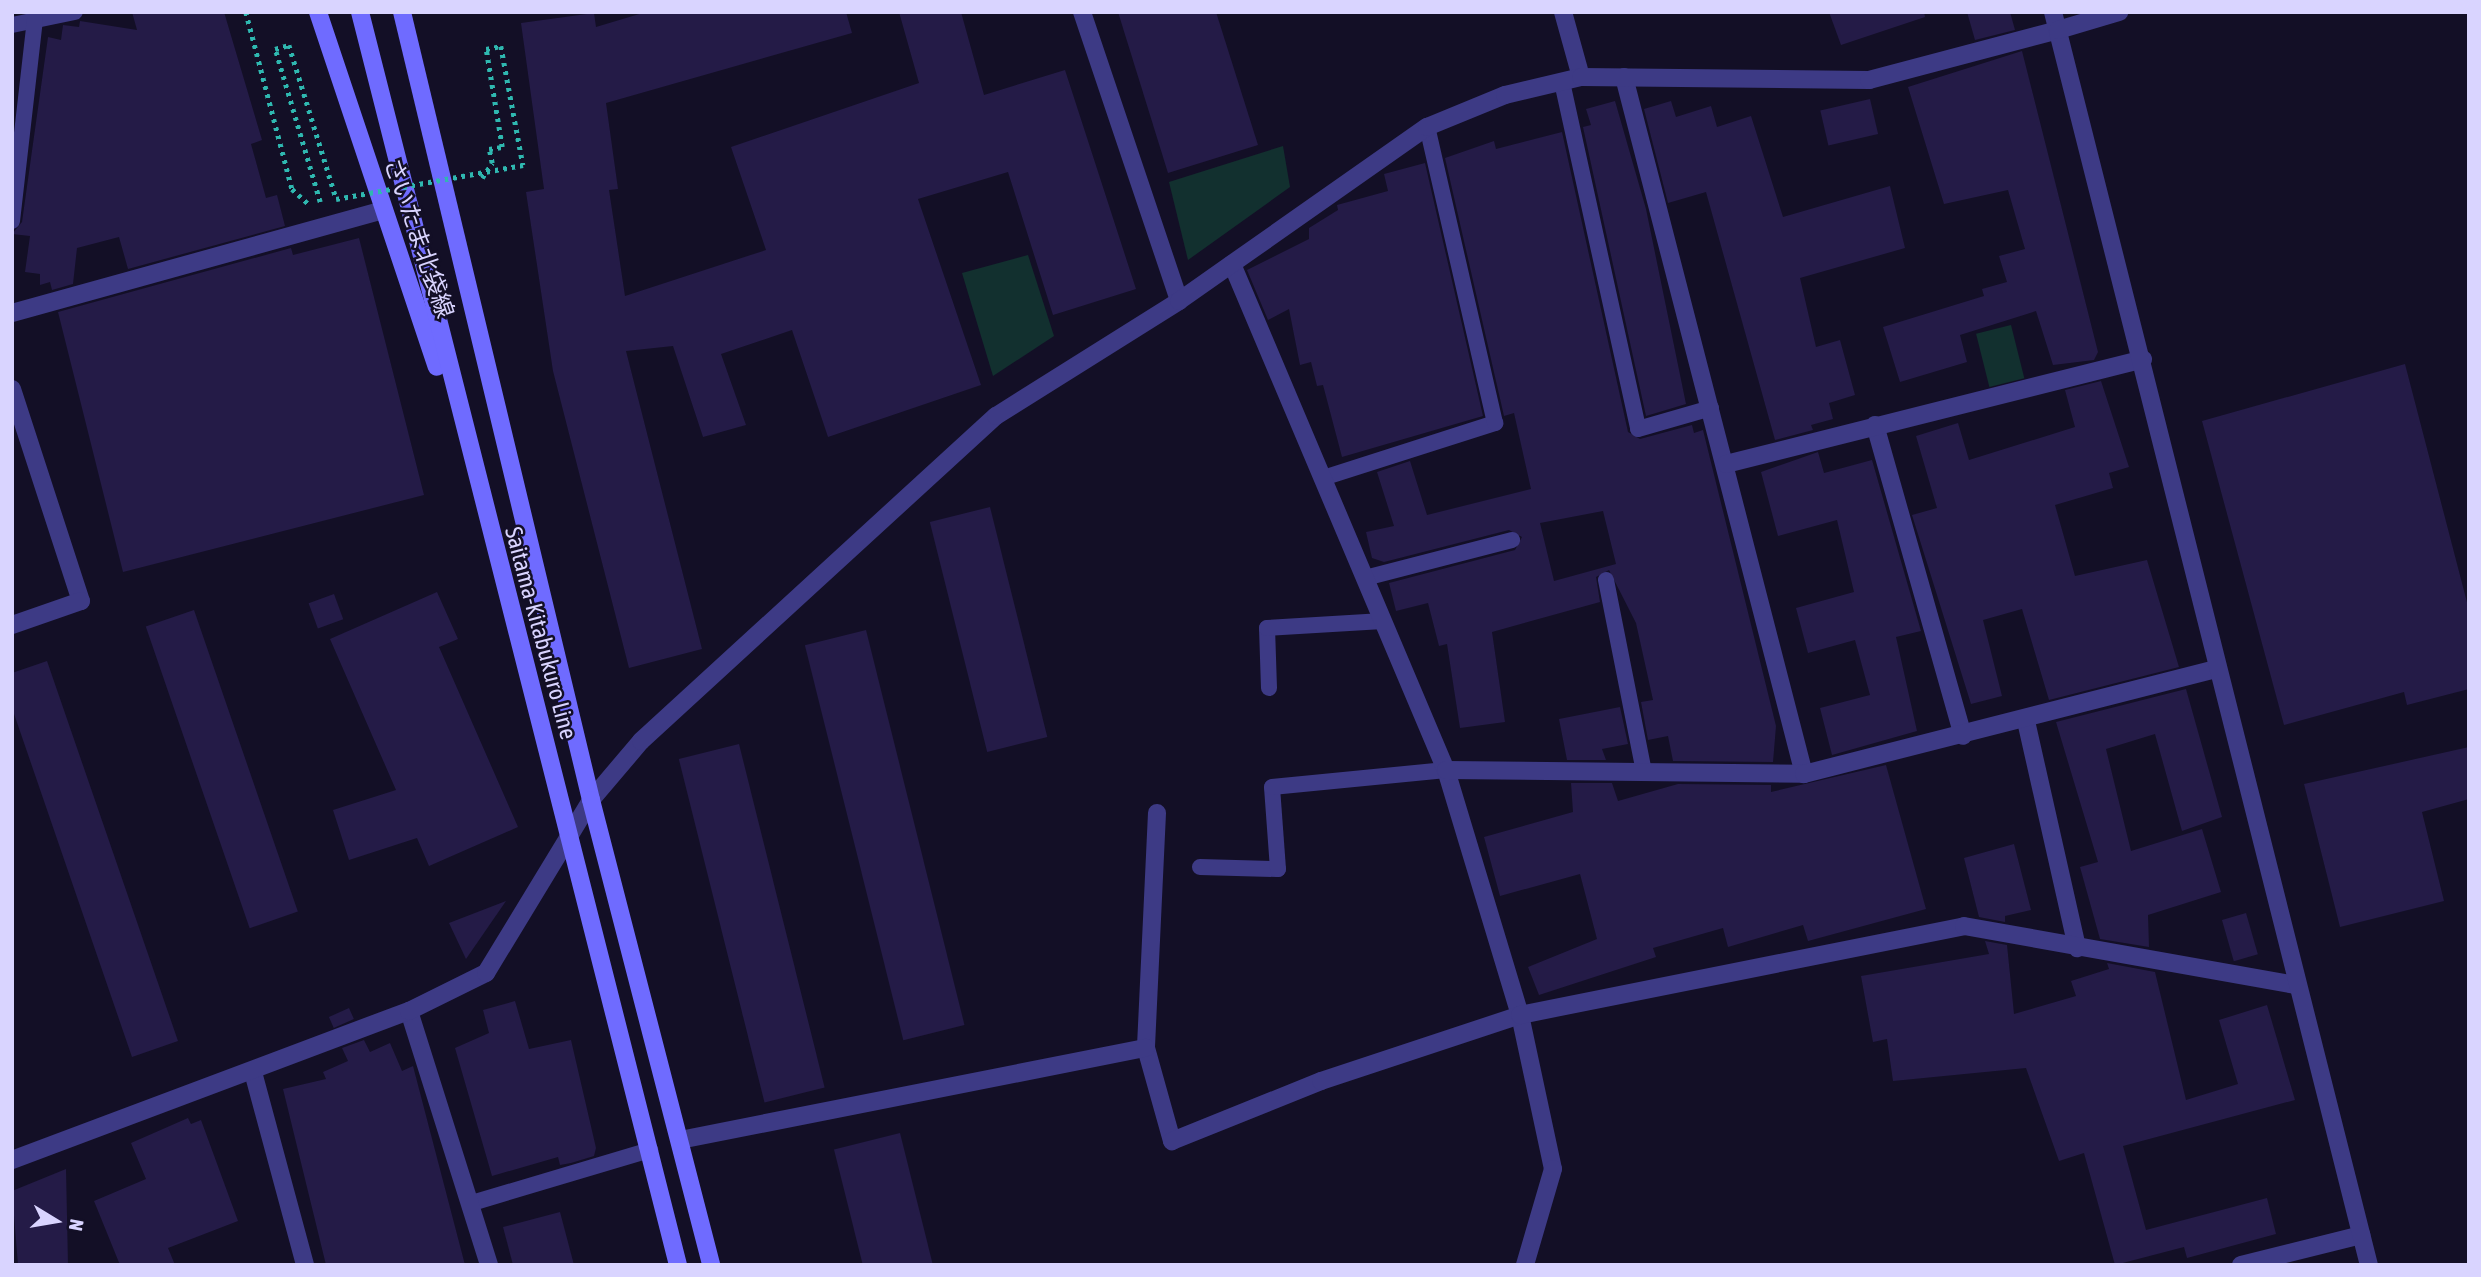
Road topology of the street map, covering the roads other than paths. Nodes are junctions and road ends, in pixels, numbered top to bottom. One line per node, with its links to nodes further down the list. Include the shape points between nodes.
1 (75, 12): 8 (lane)
2 (318, 12): 15 (main road, さいたま北袋線)
3 (360, 12): 26 (main road, Saitama-Kitabukuro Line)
4 (1082, 12): 18 (street)
5 (1563, 12): 11 (street)
6 (2119, 12): 9 (street)
7 (403, 14): 39 (main road, Saitama-Kitabukuro Line)
8 (35, 20): 10 (lane); 16 (lane)
9 (2056, 21): 12 (street, via 1869,80); 20 (street)
10 (12, 24)
11 (1581, 77): 12 (street); 13 (street)
12 (1624, 77): 22 (street)
13 (1562, 82): 14 (street, via 1505,96); 22 (lane, via 1638,429)
14 (1427, 127): 17 (street); 25 (lane, via 1494,423)
15 (384, 210): 19 (street); 26 (main road, さいたま北袋線)
16 (12, 222)
17 (1232, 264): 18 (street); 25 (street)
18 (1179, 301): 39 (street, via 996,416 641,741)
19 (12, 313)
20 (2143, 359): 23 (street); 32 (street)
21 (12, 389): 31 (street, via 81,601)
22 (1712, 408): 24 (street)
23 (1875, 425): 24 (street); 35 (street)
24 (1726, 464): 38 (street)
25 (1323, 478): 28 (street)
26 (475, 480): 41 (main road, Saitama-Kitabukuro Line)
27 (1512, 540): 28 (lane)
28 (1365, 578): 30 (street)
29 (1606, 580): 37 (lane)
30 (1383, 621): 33 (lane, via 1267,628); 36 (street)
31 (12, 625)
32 (2217, 669): 34 (street); 44 (street)
33 (1269, 688)
34 (2026, 721): 35 (street); 43 (street)
35 (1963, 736): 38 (street)
36 (1446, 770): 37 (street); 42 (lane, via 1272,787 1278,869); 46 (street)
37 (1644, 772): 38 (street)
38 (1804, 774)
39 (591, 800): 41 (street); 49 (main road, Saitama-Kitabukuro Line)
40 (1157, 813): 47 (street)
41 (568, 835): 45 (street, via 486,973); 50 (main road, Saitama-Kitabukuro Line)
42 (1200, 867)
43 (2077, 948): 44 (street); 46 (street, via 1964,926)
44 (2295, 985): 53 (street)
45 (410, 1011): 48 (street); 52 (street, via 439,1119)
46 (1520, 1015): 47 (street, via 1321,1081 1172,1141); 58 (street, via 1553,1169)
47 (1146, 1048): 49 (street)
48 (253, 1072): 51 (street); 54 (street)
49 (680, 1140): 57 (main road, Saitama-Kitabukuro Line)
50 (650, 1150): 52 (lane); 56 (main road, Saitama-Kitabukuro Line)
51 (12, 1160)
52 (472, 1203): 55 (street)
53 (2361, 1235): 59 (street); 60 (street)
54 (304, 1265)
55 (489, 1265)
56 (678, 1265)
57 (710, 1265)
58 (1525, 1265)
59 (2241, 1265)
60 (2369, 1265)

